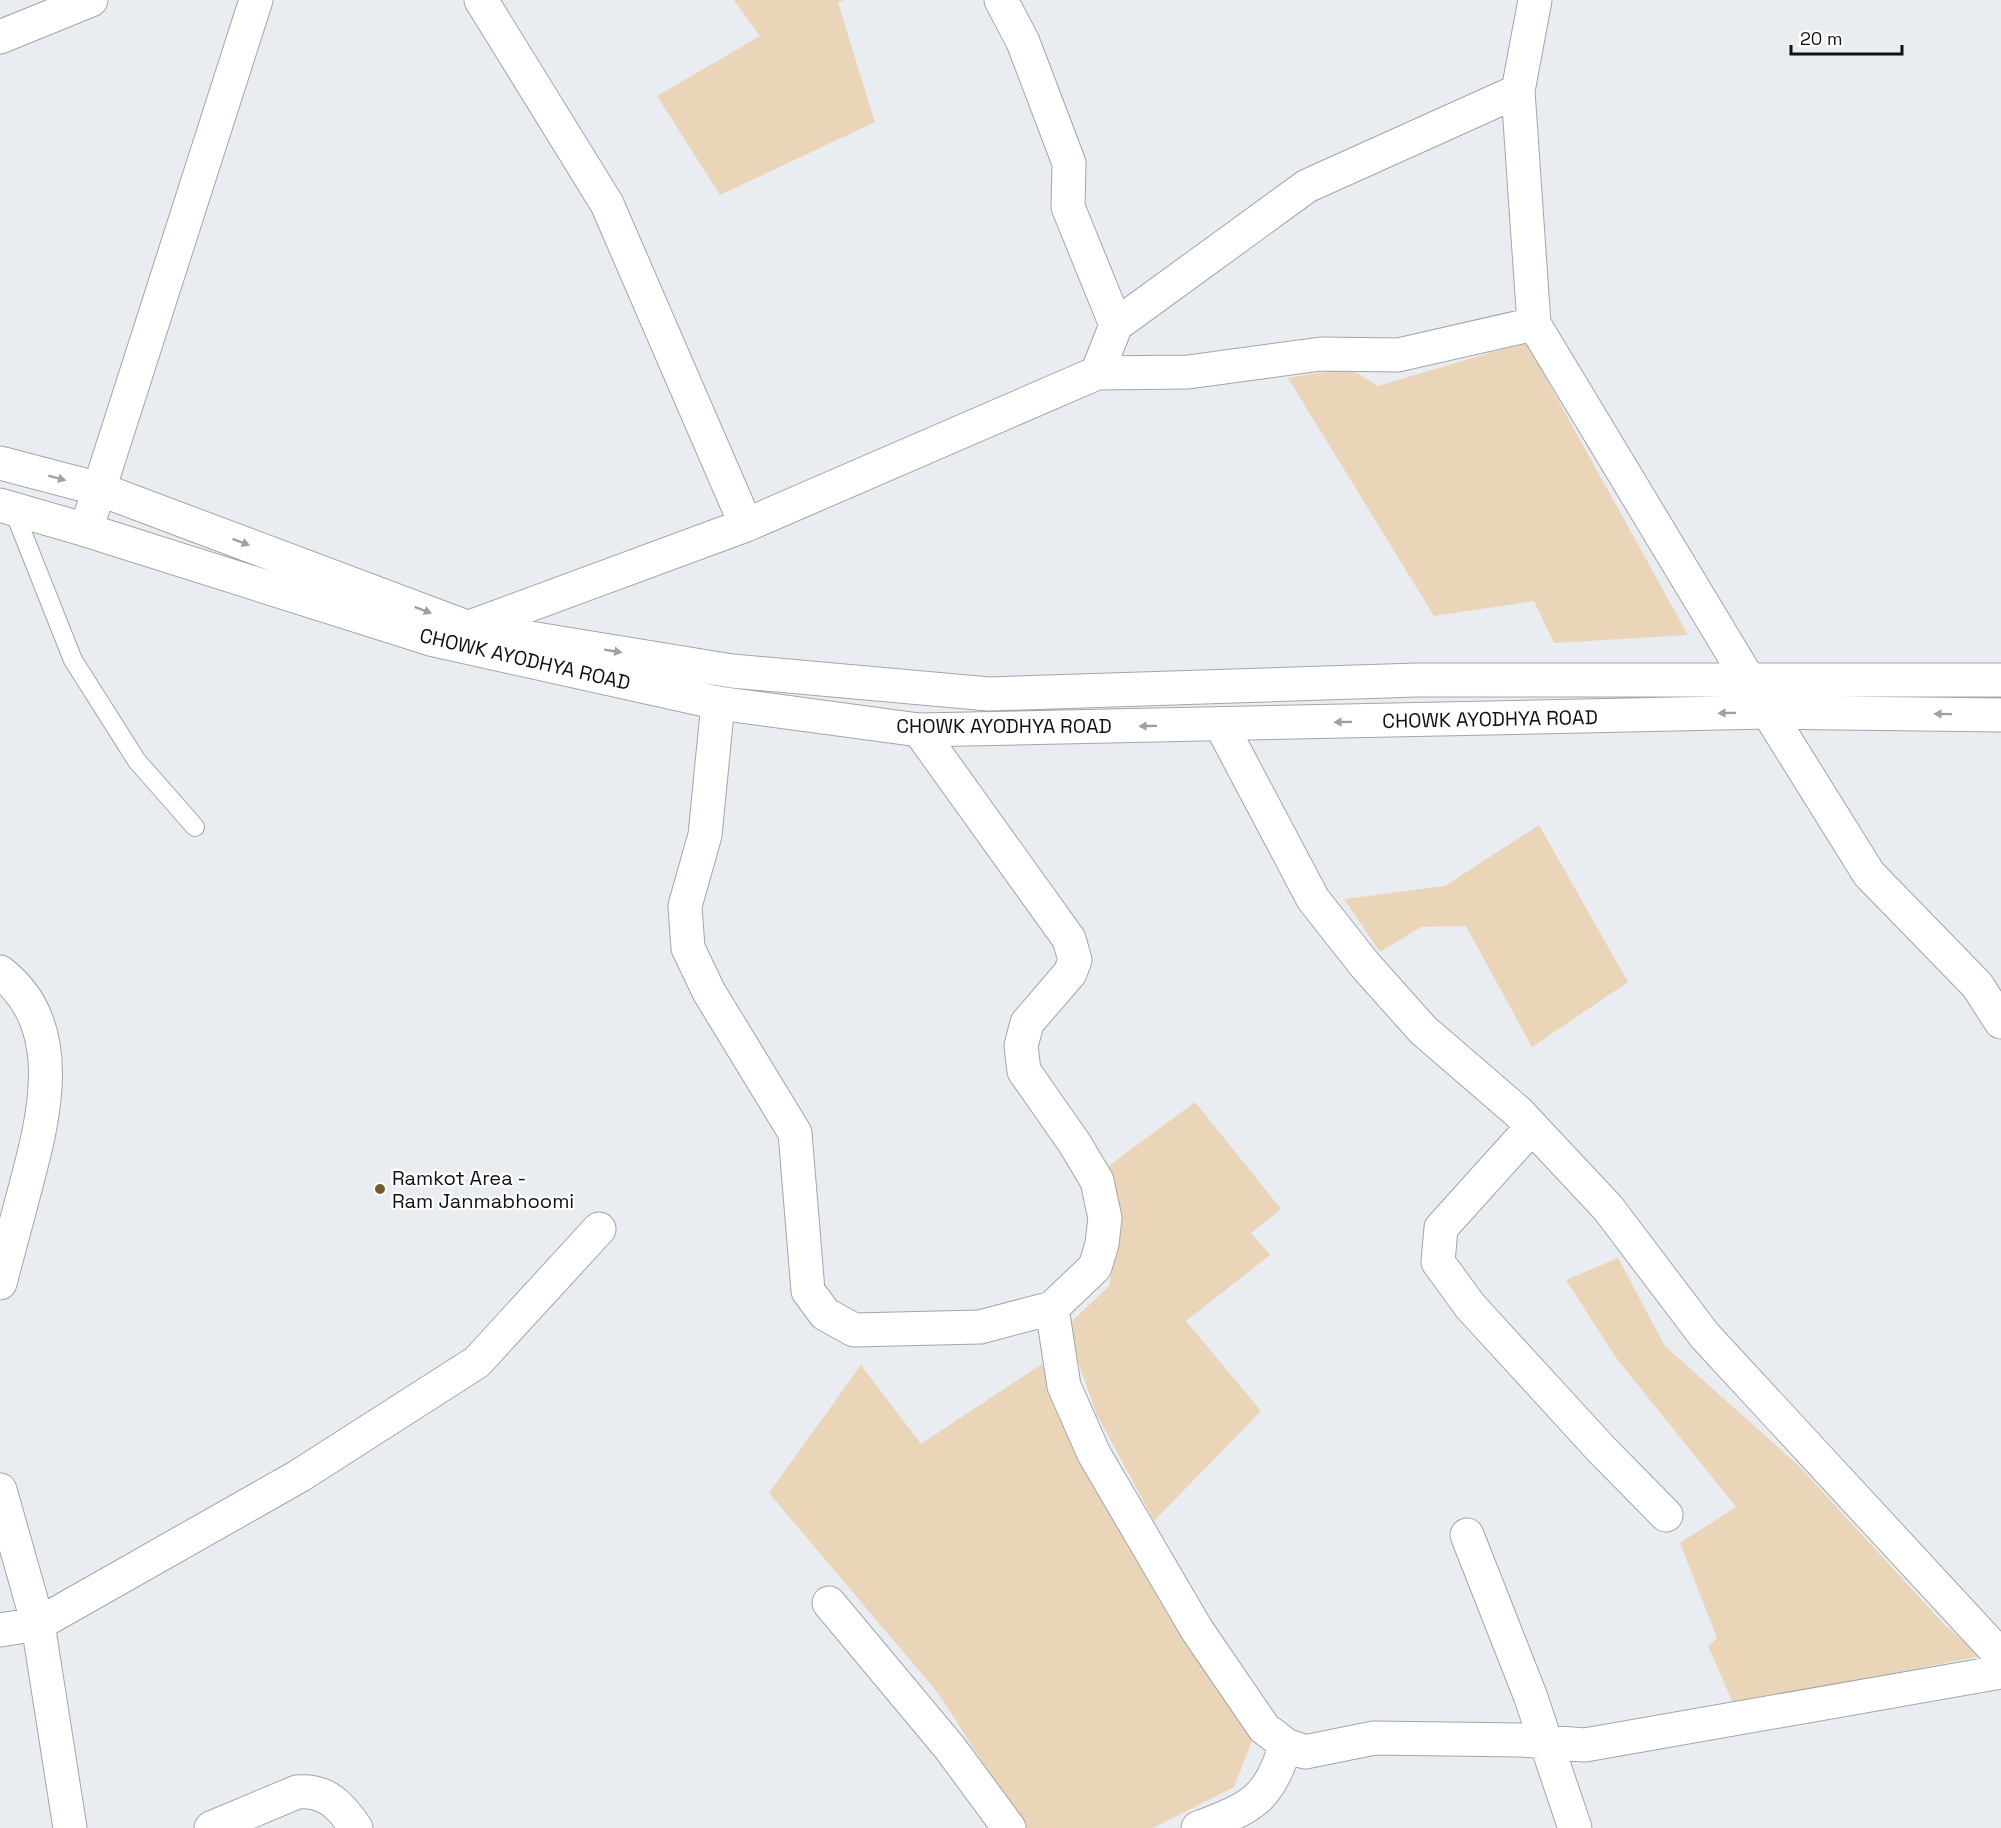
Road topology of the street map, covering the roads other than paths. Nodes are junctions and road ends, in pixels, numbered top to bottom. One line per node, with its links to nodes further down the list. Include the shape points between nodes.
1 (91, 0): 6 (street)
2 (256, 0): 12 (street)
3 (482, 0): 14 (street, via 607,204)
4 (1001, 0): 9 (street, via 1023,42 1069,163 1068,207)
5 (1534, 0): 7 (street)
6 (0, 37)
7 (1518, 91): 8 (street); 9 (street, via 1306,186)
8 (1534, 324): 10 (street, via 1398,355 1321,354 1188,372); 18 (street)
9 (1116, 325): 10 (street)
10 (1097, 373): 14 (street)
11 (0, 463): 12 (street, one-way to 12)
12 (99, 489): 15 (street); 16 (street, one-way to 16)
13 (6, 507): 15 (street, CHOWK AYODHYA ROAD); 25 (lane, via 73,660 137,761)
14 (746, 525): 16 (street)
15 (86, 530): 17 (street, CHOWK AYODHYA ROAD)
16 (469, 628): 17 (street); 18 (street, one-way to 18, via 732,671 989,694 1417,680)
17 (434, 640): 20 (street, CHOWK AYODHYA ROAD)
18 (1747, 678): 19 (street); 21 (street)
19 (2001, 680)
20 (718, 703): 24 (street, CHOWK AYODHYA ROAD); 31 (street, via 705,835 686,906 688,948 709,992 795,1133 808,1291 825,1314 854,1330 980,1327)
21 (1768, 712): 22 (street, CHOWK AYODHYA ROAD, one-way to 21); 23 (street, CHOWK AYODHYA ROAD, one-way to 23); 27 (street, via 1869,874 1977,986)
22 (2001, 715)
23 (1221, 725): 24 (street, CHOWK AYODHYA ROAD, one-way to 24); 28 (street, via 1319,907 1423,1030)
24 (919, 730): 31 (street, via 1069,939 1075,960 1070,973 1027,1023 1021,1046 1024,1071 1096,1181 1105,1218 1095,1267)
25 (195, 827)
26 (0, 972): 30 (street, via 28,1002 41,1032 46,1090 40,1134)
27 (2001, 1022)
28 (1532, 1127): 33 (street, via 1441,1228 1438,1262 1470,1306); 38 (street, via 1608,1208 1705,1336)
29 (599, 1229): 36 (street, via 477,1362 299,1476)
30 (0, 1282)
31 (1052, 1308): 41 (street, via 1064,1386 1094,1454 1197,1630 1264,1728)
32 (0, 1490): 36 (street)
33 (1666, 1515)
34 (1467, 1535): 40 (street)
35 (829, 1603): 45 (street, via 950,1748)
36 (38, 1624): 37 (street); 42 (street)
37 (0, 1630)
38 (2001, 1656)
39 (2001, 1672): 40 (street, via 1585,1745)
40 (1545, 1742): 41 (street, via 1374,1738 1305,1752); 47 (street)
41 (1286, 1745): 46 (street, via 1264,1794 1241,1811)
42 (70, 1828)
43 (211, 1828): 44 (street, via 308,1791 320,1793 342,1808)
44 (356, 1828)
45 (1009, 1828)
46 (1198, 1828)
47 (1575, 1828)

